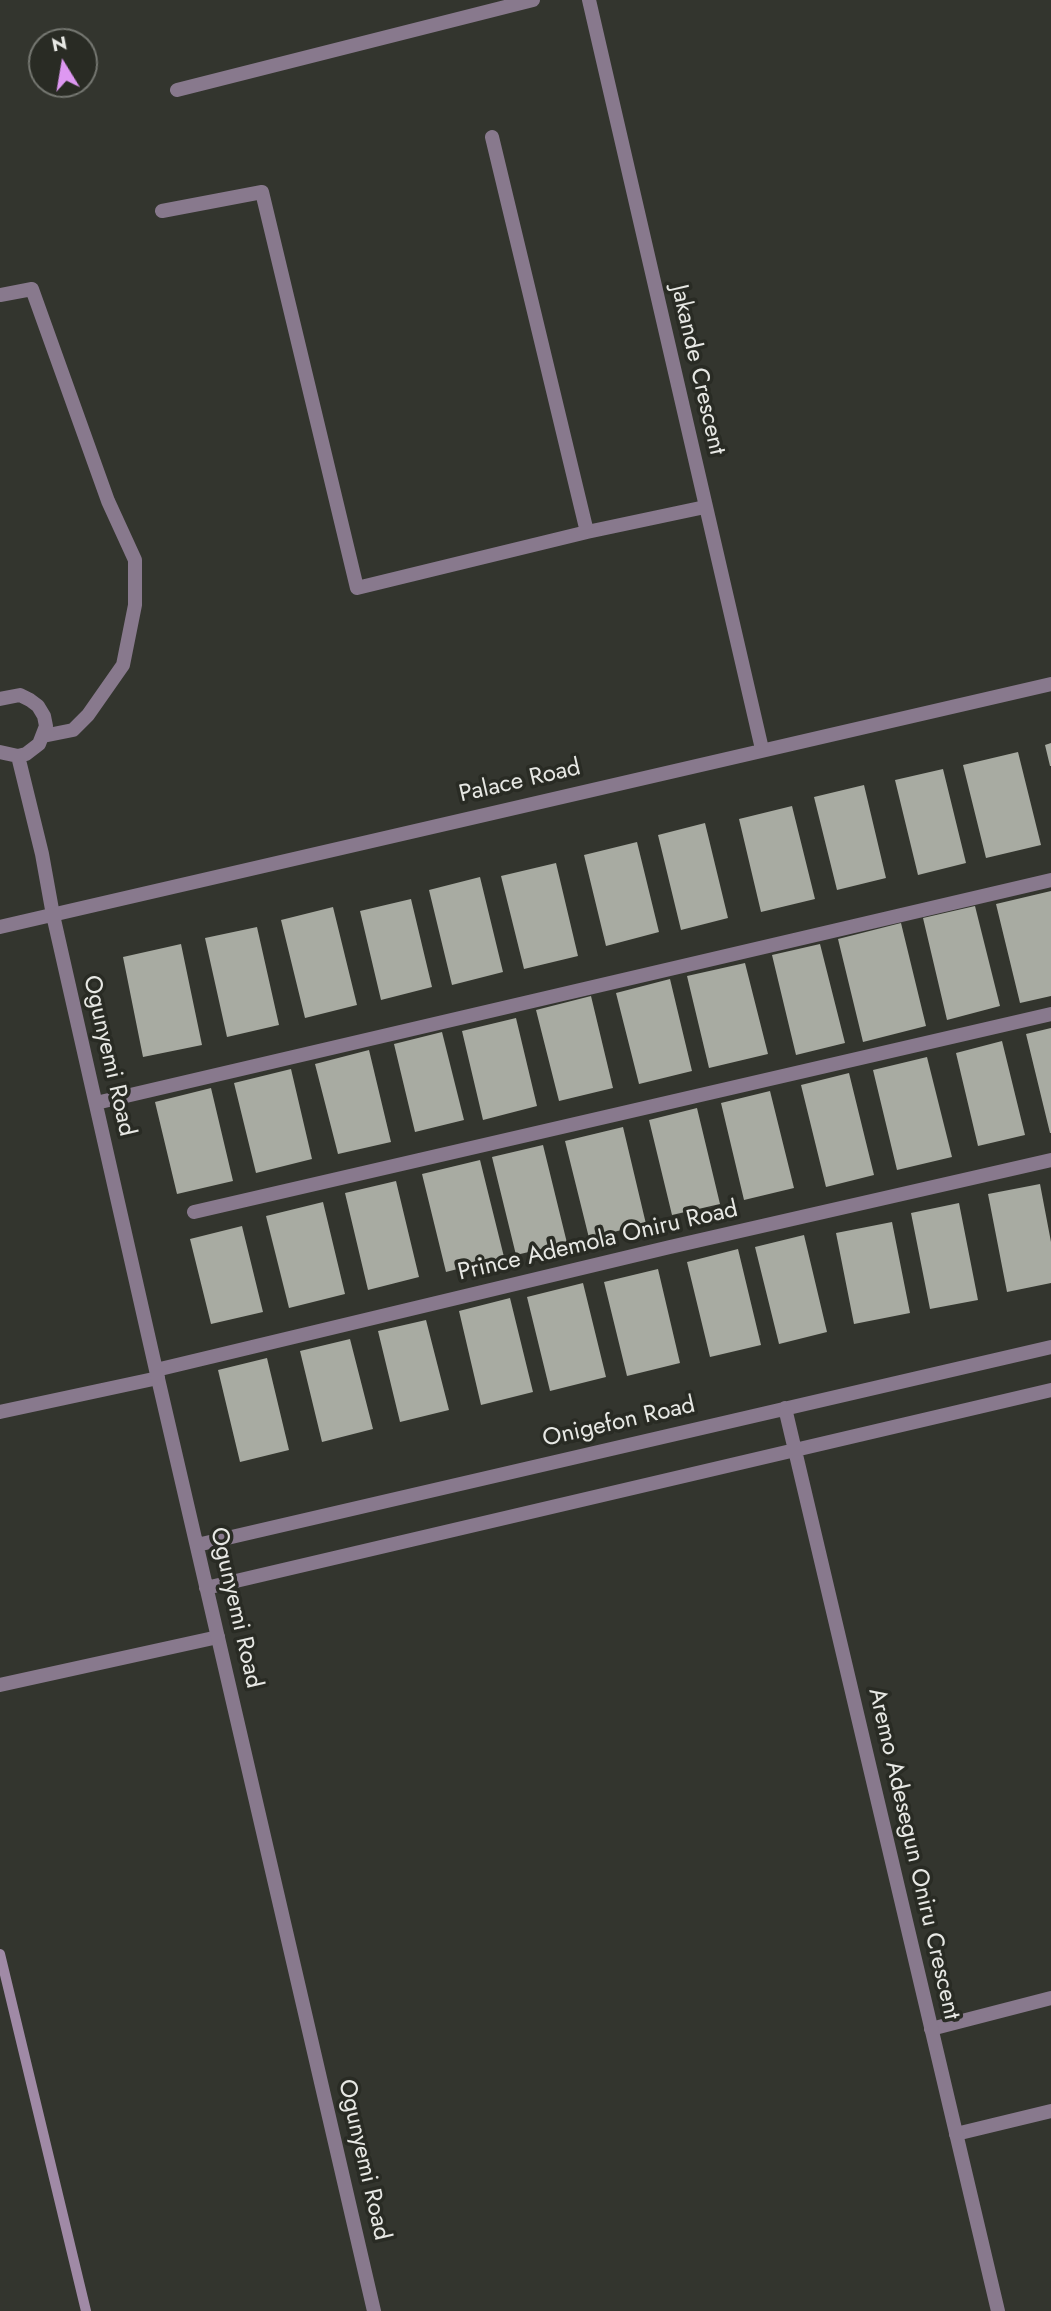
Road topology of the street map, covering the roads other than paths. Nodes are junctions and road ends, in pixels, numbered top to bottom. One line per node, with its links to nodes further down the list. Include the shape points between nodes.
1 (533, 0): 3 (street)
2 (589, 0): 7 (street, Jakande Crescent)
3 (177, 90)
4 (492, 137): 8 (street)
5 (162, 211): 8 (street, via 262,192 357,588)
6 (0, 295): 11 (street, via 32,289 108,502 135,560 135,605 123,664 72,730)
7 (705, 507): 8 (street); 12 (street, Jakande Crescent)
8 (587, 532)
9 (1051, 684): 12 (street, Palace Road)
10 (0, 699): 11 (street, via 20,695 30,699 44,716)
11 (43, 736): 14 (street, via 34,750)
12 (762, 749): 16 (street, Palace Road)
13 (0, 752): 14 (street)
14 (18, 756): 16 (street, Ogunyemi Road)
15 (1051, 880): 19 (street)
16 (53, 915): 17 (street, Palace Road); 19 (street, Ogunyemi Road)
17 (0, 927)
18 (1051, 1014): 21 (street)
19 (96, 1103): 23 (street, Ogunyemi Road)
20 (1051, 1160): 23 (street, Prince Ademola Oniru Road, via 670,1247)
21 (194, 1212)
22 (1051, 1347): 25 (street, Onigefon Road)
23 (157, 1374): 26 (street, Prince Ademola Oniru Road); 28 (street, Ogunyemi Road)
24 (1051, 1391): 27 (street)
25 (785, 1408): 27 (street, Aremo Adesegun Oniru Crescent); 28 (street, Onigefon Road)
26 (0, 1412)
27 (795, 1450): 29 (street); 33 (street, Aremo Adesegun Oniru Crescent)
28 (197, 1545): 29 (street, Ogunyemi Road)
29 (206, 1588): 30 (street, Ogunyemi Road)
30 (218, 1637): 31 (street); 36 (street, Ogunyemi Road)
31 (0, 1685)
32 (1051, 1998): 33 (street)
33 (931, 2029): 35 (street, Aremo Adesegun Oniru Crescent)
34 (1051, 2111): 35 (street)
35 (956, 2134): 37 (street, Aremo Adesegun Oniru Crescent)
36 (374, 2311)
37 (998, 2311)

